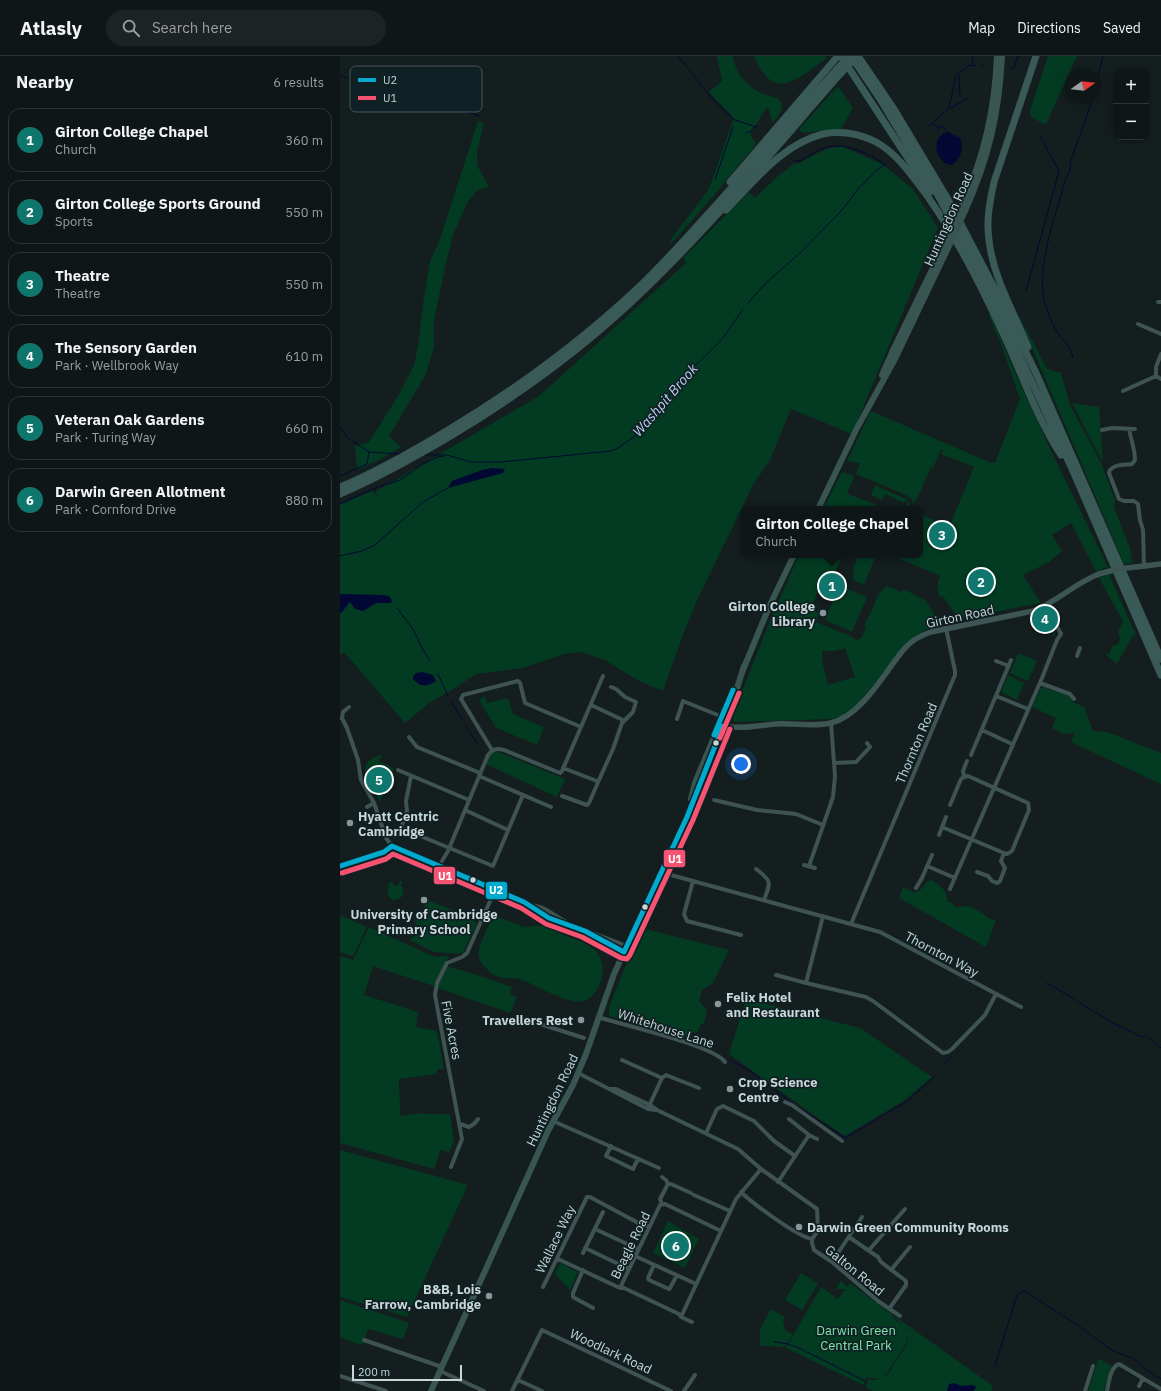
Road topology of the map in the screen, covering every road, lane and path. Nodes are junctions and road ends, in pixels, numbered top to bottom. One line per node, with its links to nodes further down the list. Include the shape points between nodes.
1 (840, 56): 9 (highway); 13 (highway, via 954,230)
2 (845, 56): 11 (highway, via 870,90)
3 (850, 56): 9 (highway, bridge); 11 (highway)
4 (858, 56): 9 (highway, bridge); 10 (highway)
5 (862, 56): 10 (highway)
6 (996, 56): 14 (main road, Huntingdon Road, bridge, via 994,99 982,155)
7 (1002, 56): 14 (main road, Huntingdon Road, bridge, via 998,109 983,168 966,211)
8 (1036, 56): 18 (highway, via 994,182 988,225 994,267 1027,344)
9 (837, 68): 12 (highway); 26 (highway, via 642,284 591,329 552,361 502,396 417,448)
10 (874, 79): 18 (highway, via 952,208)
11 (880, 99): 13 (highway)
12 (705, 227): 25 (highway, via 718,218 776,160 795,146 823,134 837,133 848,133 876,142 902,164 938,211 978,282 1043,422); 27 (highway, via 641,293 596,334 544,375 415,458)
13 (962, 238): 25 (highway, via 992,296)
14 (946, 247): 28 (main road, Huntingdon Road)
15 (1138, 324): 16 (street)
16 (1161, 334)
17 (1161, 354): 19 (street)
18 (1036, 374): 36 (highway)
19 (1156, 376): 20 (street); 21 (street)
20 (1161, 379)
21 (1123, 391)
22 (1129, 429): 23 (street); 24 (street); 31 (street, via 1135,460 1132,464 1112,468 1110,473 1119,499 1138,504 1143,530)
23 (1135, 429)
24 (1102, 430)
25 (1073, 471): 40 (highway)
26 (340, 487)
27 (340, 494)
28 (819, 506)
29 (793, 558): 50 (main road, Huntingdon Road, via 769,607)
30 (1161, 564): 31 (street, Girton Road)
31 (1144, 566): 32 (street, Girton Road, bridge, via 1099,574)
32 (1046, 606): 33 (street, Girton Road, via 1012,616); 42 (street, via 1061,634)
33 (946, 628): 53 (street, Girton Road, via 921,636 906,647 861,704 841,720); 104 (street, Thornton Road, via 955,675)
34 (1080, 648): 35 (street)
35 (1077, 656)
36 (1161, 659)
37 (1011, 660): 39 (street)
38 (996, 661): 39 (street)
39 (1009, 666): 44 (street)
40 (1161, 675)
41 (603, 676): 46 (street)
42 (1040, 683): 45 (street, via 1070,694); 48 (street)
43 (611, 687): 52 (street, via 635,701 633,712)
44 (996, 696): 48 (street); 56 (street)
45 (1074, 699)
46 (591, 705): 52 (street); 55 (street)
47 (349, 707): 49 (street)
48 (1028, 709): 59 (street)
49 (341, 718): 75 (street, via 358,760 361,780)
50 (724, 718): 51 (street, via 683,701); 54 (main road, Huntingdon Road)
51 (677, 719)
52 (623, 722): 69 (street)
53 (831, 723): 54 (street, Girton Road, via 768,724 728,728); 63 (street)
54 (721, 725): 95 (main road, Huntingdon Road, via 695,783 687,817)
55 (581, 727): 60 (street, via 525,703 518,681 463,695 461,699); 64 (street)
56 (982, 730): 59 (street); 61 (street)
57 (409, 737): 66 (street, via 417,747)
58 (867, 743): 63 (street, via 870,747 856,762)
59 (1012, 744): 70 (street)
60 (492, 750): 64 (street, via 504,750 558,773); 66 (street)
61 (971, 754)
62 (967, 760): 68 (street, via 963,771)
63 (834, 763): 81 (street, via 834,797)
64 (563, 768): 69 (street, via 595,781)
65 (398, 770): 67 (street)
66 (480, 775): 71 (street); 73 (street)
67 (411, 776): 73 (street); 87 (street, via 406,801 407,811 401,828)
68 (964, 777): 70 (street, via 968,776); 76 (street)
69 (599, 780): 72 (street, via 587,805)
70 (993, 788): 85 (street); 88 (street, via 1027,802 1029,808 1012,851)
71 (523, 795): 78 (street); 83 (street)
72 (562, 796)
73 (469, 800): 79 (street)
74 (714, 800): 81 (street, via 757,810 796,814)
75 (374, 803): 77 (street); 86 (street, via 386,838)
76 (950, 805)
77 (367, 806)
78 (551, 807)
79 (465, 810): 83 (street); 87 (street)
80 (946, 817): 82 (street)
81 (823, 825): 93 (street, via 807,866)
82 (942, 827): 84 (street); 85 (street)
83 (508, 830): 87 (street, via 493,866)
84 (939, 835)
85 (971, 839): 88 (street); 97 (street)
86 (392, 846): 90 (street, via 384,852); 91 (street)
87 (449, 848): 91 (street)
88 (1004, 853): 96 (street, via 1001,861 1005,870 1000,882 994,882 988,876)
89 (932, 855): 92 (street)
90 (340, 866)
91 (439, 866): 101 (street)
92 (927, 866): 97 (street); 99 (street)
93 (815, 868)
94 (756, 870): 102 (street, via 769,881)
95 (660, 872): 98 (street); 106 (main road, Huntingdon Road)
96 (977, 872)
97 (955, 878): 100 (street)
98 (693, 881): 102 (street); 105 (street, via 684,914 687,921)
99 (916, 888)
100 (950, 889)
101 (495, 890): 106 (street, via 543,908 575,927); 124 (street, Five Acres, via 471,948 462,958 447,963 437,983 435,995)
102 (764, 900): 103 (street)
103 (823, 916): 104 (street); 108 (street)
104 (851, 924): 109 (street, Thornton Way, via 880,932)
105 (741, 935)
106 (625, 949): 111 (main road, Huntingdon Road)
107 (776, 975): 108 (street)
108 (806, 983): 109 (street, via 866,997 943,1053 952,1049 985,1015)
109 (996, 994): 110 (street, Thornton Way)
110 (1021, 1007)
111 (598, 1017): 115 (street, Whitehouse Lane, via 703,1049); 116 (main road, Huntingdon Road)
112 (540, 1024): 113 (street)
113 (584, 1038)
114 (622, 1060): 117 (street)
115 (725, 1062)
116 (578, 1073): 120 (street, via 613,1092); 123 (main road, Huntingdon Road)
117 (662, 1078): 118 (street, via 666,1075); 120 (street)
118 (698, 1088)
119 (786, 1102): 128 (street)
120 (649, 1107): 125 (street)
121 (478, 1119): 124 (street, via 469,1128)
122 (789, 1119): 126 (street)
123 (553, 1120): 129 (street); 172 (main road, Huntingdon Road)
124 (460, 1124): 132 (street, Five Acres, via 462,1139)
125 (706, 1133): 130 (street, via 717,1109 723,1106 754,1121 774,1141); 134 (street, via 738,1149)
126 (810, 1135): 127 (street); 130 (street)
127 (817, 1139)
128 (842, 1141)
129 (611, 1146): 131 (street); 131 (street, via 606,1156 633,1169)
130 (795, 1156): 136 (street)
131 (638, 1159): 133 (street)
132 (451, 1168)
133 (659, 1168)
134 (761, 1169): 136 (street); 138 (street)
135 (662, 1177): 137 (street)
136 (778, 1182): 148 (street, Galton Road, via 817,1209 818,1228)
137 (668, 1184): 139 (street, via 660,1199); 141 (street)
138 (741, 1192): 141 (street); 148 (street, via 798,1233)
139 (662, 1204): 144 (street, Beagle Road); 146 (street, Beagle Road)
140 (905, 1209): 152 (street)
141 (730, 1211): 146 (street)
142 (603, 1212): 145 (street)
143 (862, 1217): 147 (street)
144 (649, 1226): 151 (street, Beagle Road); 155 (street, Wallace Way, via 644,1226 587,1197)
145 (595, 1229): 150 (street); 151 (street)
146 (721, 1231): 162 (street)
147 (849, 1237): 152 (street); 156 (street)
148 (812, 1239): 156 (street, Galton Road, via 814,1250)
149 (910, 1247): 160 (street)
150 (585, 1248): 153 (street); 158 (street)
151 (638, 1249): 154 (street, Beagle Road)
152 (869, 1250): 160 (street)
153 (582, 1253)
154 (635, 1256): 157 (street); 158 (street, Beagle Road)
155 (558, 1258): 159 (street); 163 (street, Wallace Way)
156 (832, 1262): 166 (street, Galton Road)
157 (654, 1265): 161 (street); 161 (street, via 648,1280 669,1289)
158 (629, 1269): 164 (street, Beagle Road)
159 (583, 1270): 164 (street); 165 (street, via 573,1297)
160 (891, 1270): 166 (street, via 906,1283)
161 (677, 1276): 162 (street)
162 (696, 1284): 168 (street)
163 (543, 1287)
164 (620, 1288): 168 (street)
165 (594, 1308)
166 (889, 1309): 167 (street, Galton Road)
167 (900, 1316)
168 (682, 1317): 169 (street)
169 (692, 1322)
170 (364, 1340): 172 (street)
171 (1093, 1366): 186 (street)
172 (441, 1369): 180 (main road, Huntingdon Road); 181 (street)
173 (695, 1375): 185 (street)
174 (340, 1376): 179 (street)
175 (1143, 1378): 177 (street); 178 (street); 187 (street, via 1121,1365 1116,1365)
176 (518, 1380): 182 (street); 183 (street); 184 (street, Woodlark Road, via 542,1330)
177 (1138, 1386)
178 (1161, 1389)
179 (386, 1391)
180 (431, 1391)
181 (484, 1391)
182 (512, 1391)
183 (542, 1391)
184 (671, 1391)
185 (684, 1391)
186 (1085, 1391)
187 (1107, 1391)

